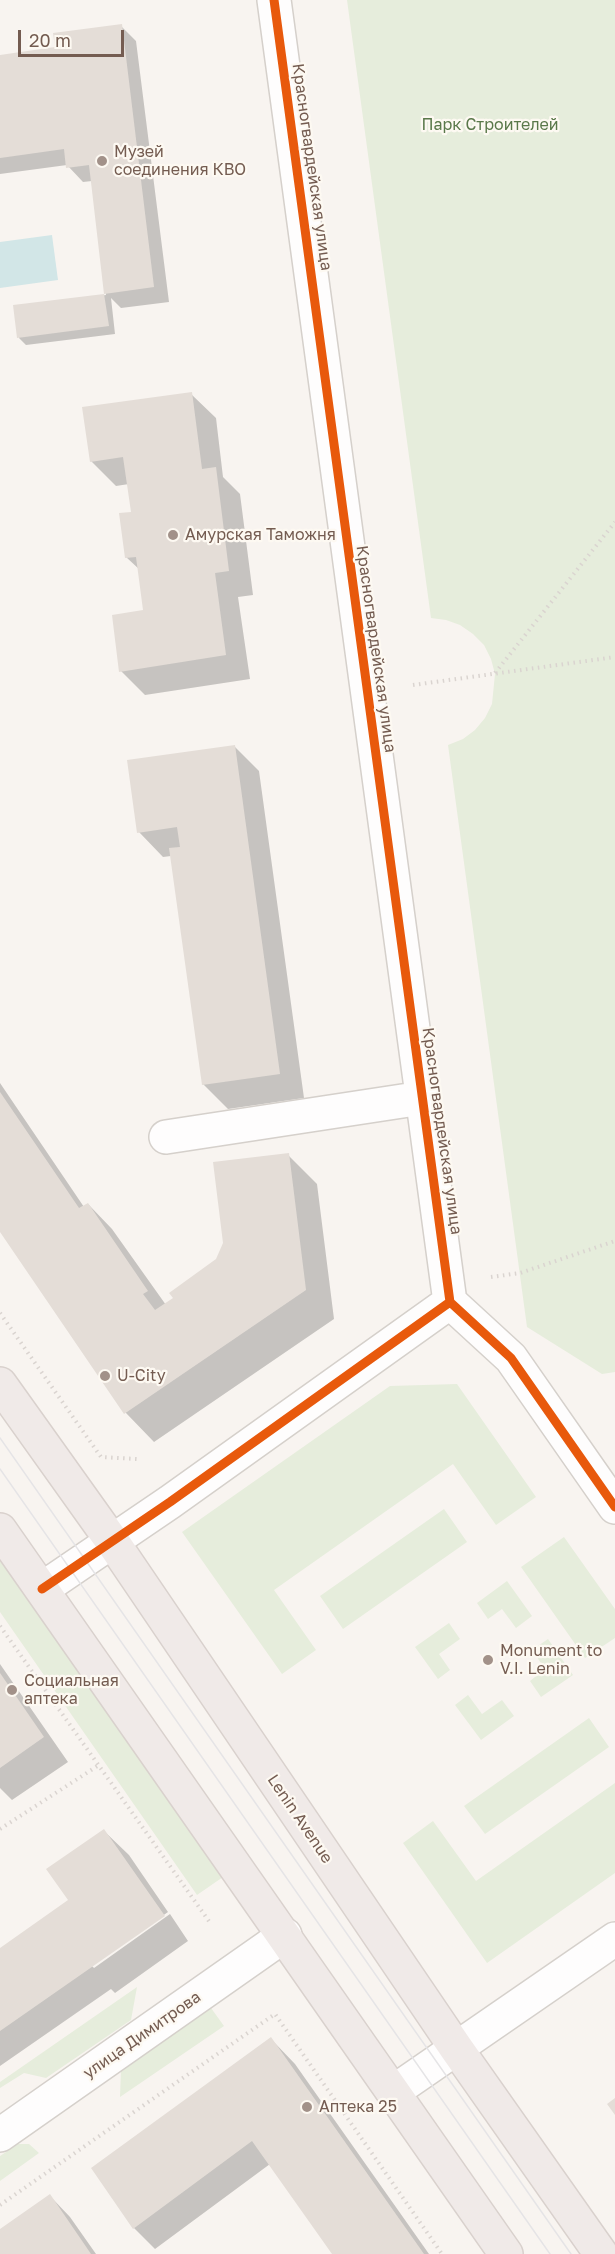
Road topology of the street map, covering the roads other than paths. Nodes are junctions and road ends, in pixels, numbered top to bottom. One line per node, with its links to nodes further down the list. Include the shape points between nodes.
1 (274, 0): 2 (street, Красногвардейская улица)
2 (422, 1098): 3 (street); 4 (street, Красногвардейская улица)
3 (165, 1137)
4 (450, 1302): 6 (street, via 511,1358); 8 (street)
5 (0, 1384): 8 (highway, Lenin Avenue)
6 (615, 1507)
7 (0, 1530): 9 (highway)
8 (112, 1541): 9 (street); 12 (highway, Lenin Avenue)
9 (42, 1589): 10 (highway)
10 (285, 1935): 13 (highway); 14 (street, улица Димитрова)
11 (615, 1939): 12 (street)
12 (456, 2048): 13 (street); 16 (highway, Lenin Avenue)
13 (393, 2092): 15 (highway)
14 (0, 2135)
15 (506, 2254)
16 (601, 2254)

